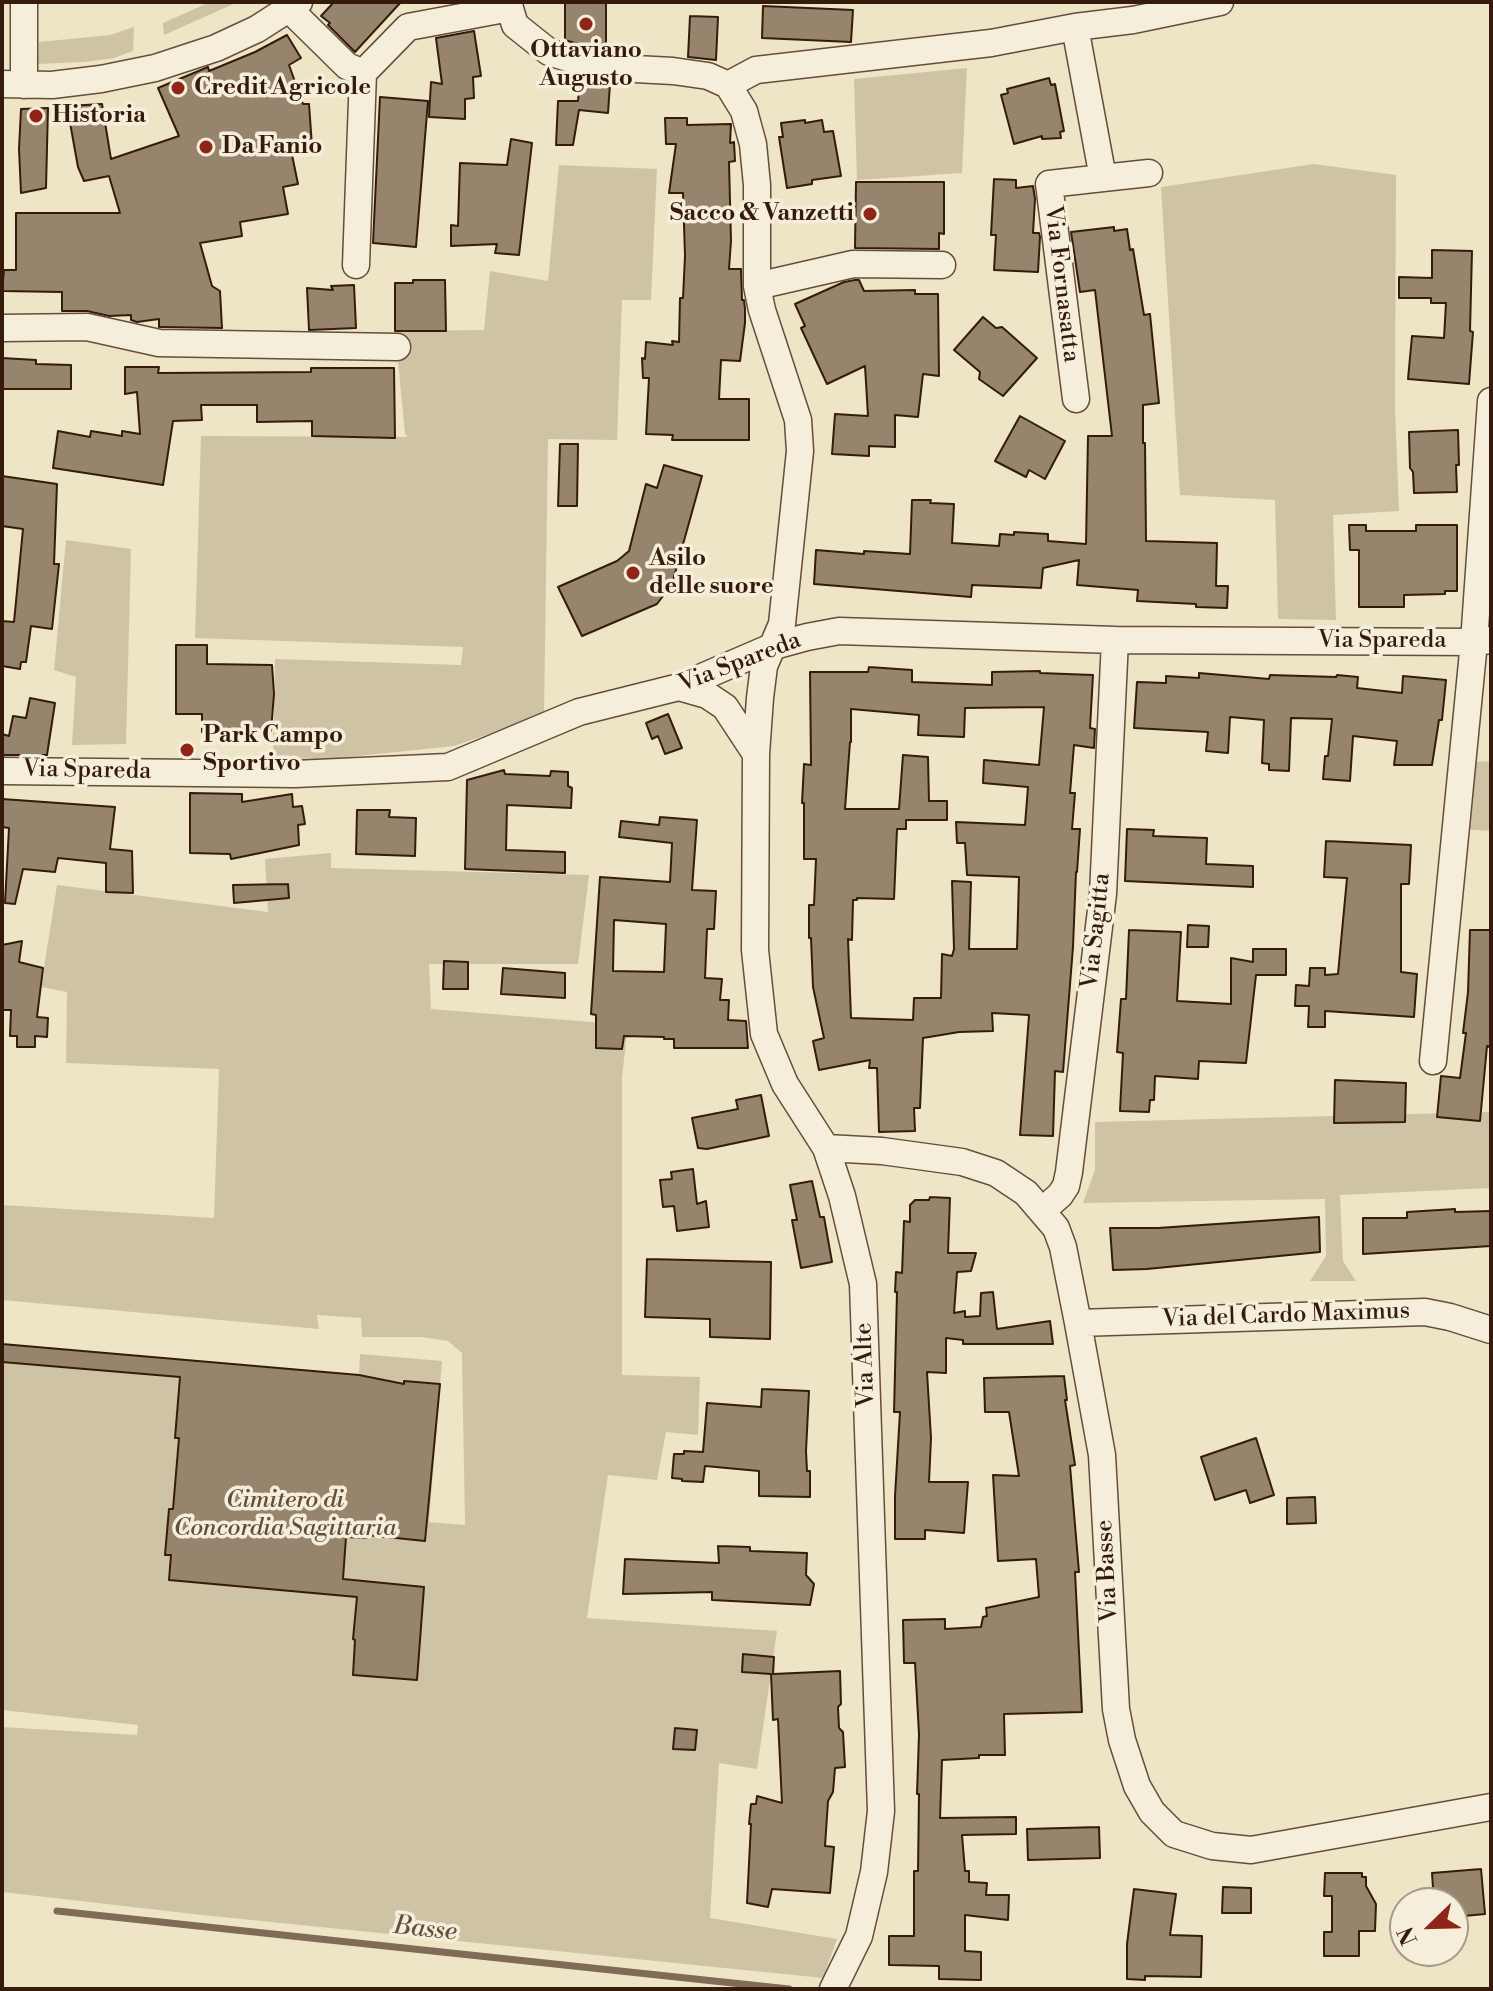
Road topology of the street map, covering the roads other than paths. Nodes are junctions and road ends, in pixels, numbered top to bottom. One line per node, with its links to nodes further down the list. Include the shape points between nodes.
1 (24, 2): 8 (street)
2 (1220, 2): 5 (street)
3 (509, 5): 7 (street, via 408,27); 9 (street, via 515,25 549,52 597,67 673,71)
4 (295, 6): 7 (street, via 347,66); 8 (street, via 216,48 155,68 52,85)
5 (1131, 11): 6 (street)
6 (1075, 27): 9 (street, via 991,43 756,70); 11 (street)
7 (363, 73): 12 (street)
8 (13, 84)
9 (728, 85): 14 (street, Via Alte, via 744,111 753,144)
10 (1149, 173): 11 (street)
11 (1103, 178): 17 (street, Via Fornasatta, via 1049,184)
12 (356, 265)
13 (942, 265): 14 (street, via 853,264)
14 (757, 286): 21 (street, Via Alte, via 798,420 800,451 782,624)
15 (2, 328): 16 (street, via 87,327 159,343)
16 (397, 347)
17 (1076, 399)
18 (1491, 404): 20 (street)
19 (1115, 640): 20 (street, Via Spareda); 21 (street, Via Spareda, via 839,631); 27 (street, Via Sagitta, via 1103,894 1069,1172 1060,1195)
20 (1483, 641): 25 (street)
21 (774, 646): 22 (street, Via Spareda); 23 (street, Via Alte, via 764,666)
22 (679, 687): 23 (street, via 725,707); 24 (street, Via Spareda, via 579,712 448,767 295,774)
23 (756, 754): 26 (street, Via Alte, via 755,950 764,1034 785,1084)
24 (2, 771)
25 (1433, 1061)
26 (826, 1148): 27 (street, Via Basse, via 962,1162 996,1173); 31 (street, Via Alte, via 863,1284 881,1811 859,1936)
27 (1042, 1211): 28 (street, Via Basse, via 1063,1247)
28 (1078, 1323): 29 (street, Via del Cardo Maximus, via 1425,1312); 30 (street, Via Basse, via 1102,1455 1116,1709 1137,1786 1152,1812 1174,1834 1212,1846 1251,1850)
29 (1491, 1330)
30 (1491, 1807)
31 (833, 1989)

